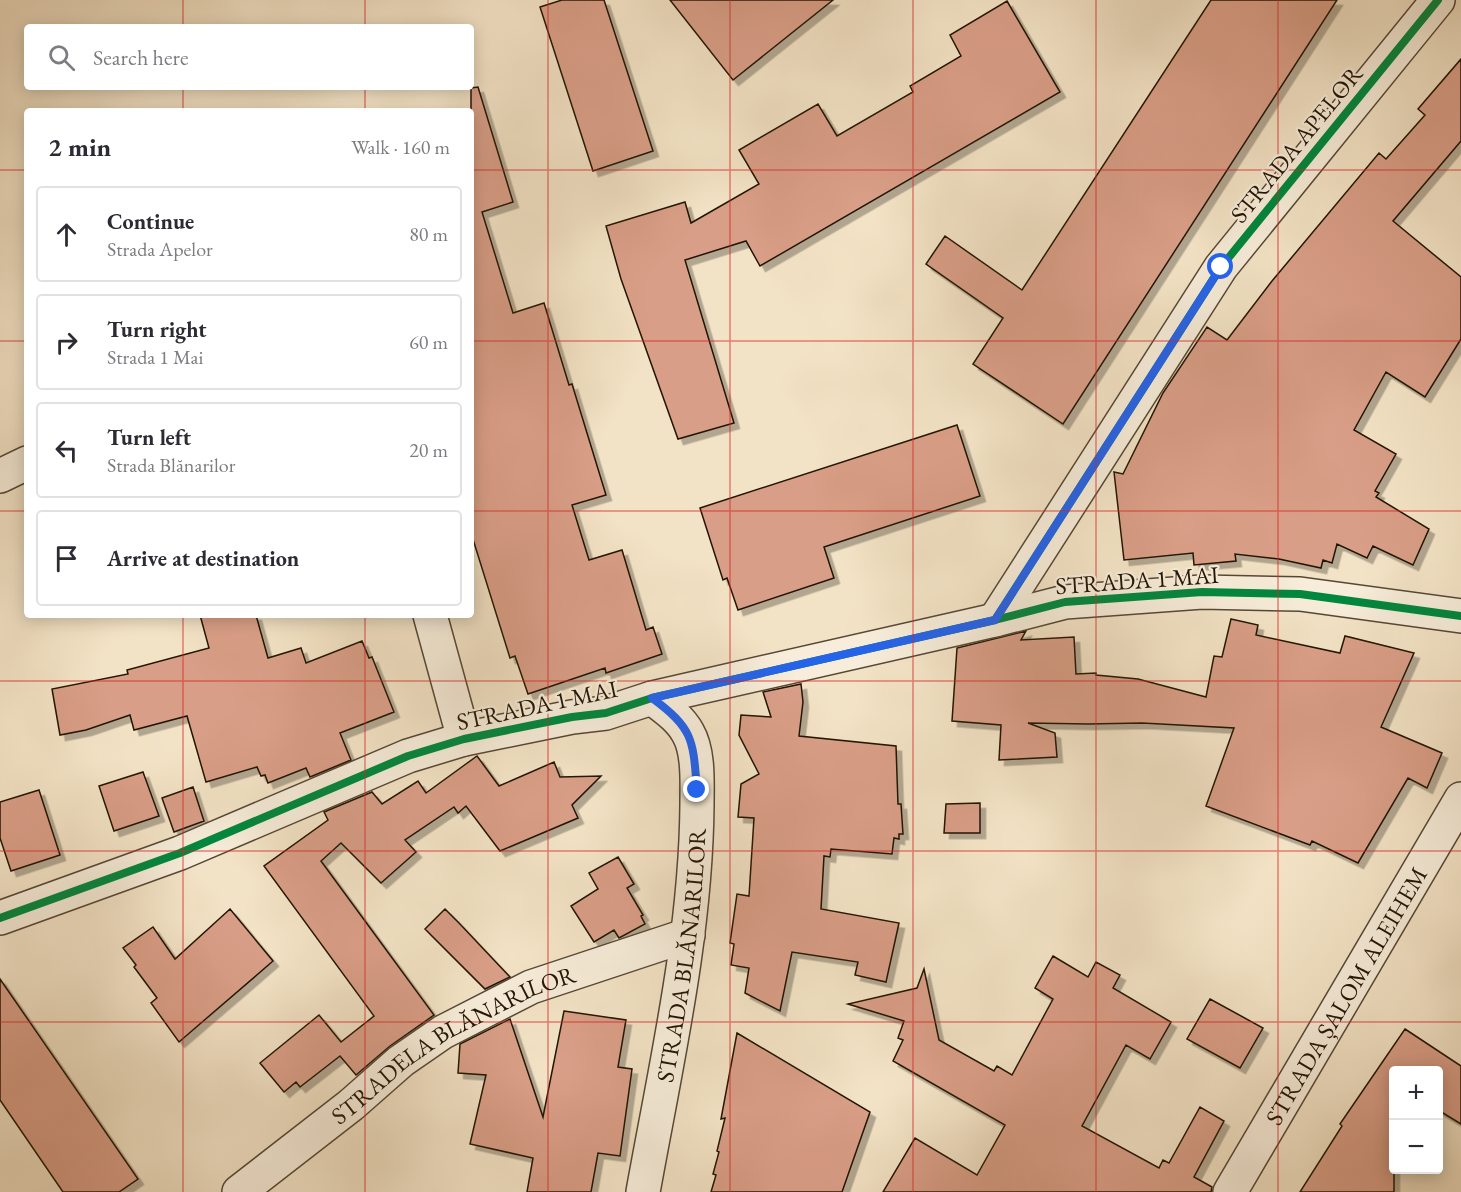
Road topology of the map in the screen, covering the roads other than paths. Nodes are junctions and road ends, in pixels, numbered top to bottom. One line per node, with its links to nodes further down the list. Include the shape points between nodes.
1 (1438, 0): 6 (street, STRADA APELOR, via 1221,267)
2 (24, 464): 3 (street)
3 (0, 476)
4 (1461, 616): 6 (street, STRADA 1 MAI, via 1300,594 1202,592 1065,602)
5 (431, 618): 8 (street)
6 (995, 620): 7 (street, STRADA 1 MAI)
7 (652, 698): 8 (street, STRADA 1 MAI, via 606,713); 11 (street, STRADA BLĂNARILOR, via 674,714 688,733 694,756 697,835)
8 (464, 739): 10 (street, STRADA 1 MAI, via 408,756 180,853)
9 (1461, 799): 14 (street, STRADA ȘALOM ALEIHEM)
10 (0, 918)
11 (688, 935): 12 (street, STRADELA BLĂNARILOR, via 531,987 443,1032 401,1061); 13 (street, STRADA BLĂNARILOR)
12 (239, 1192)
13 (643, 1192)
14 (1230, 1192)

